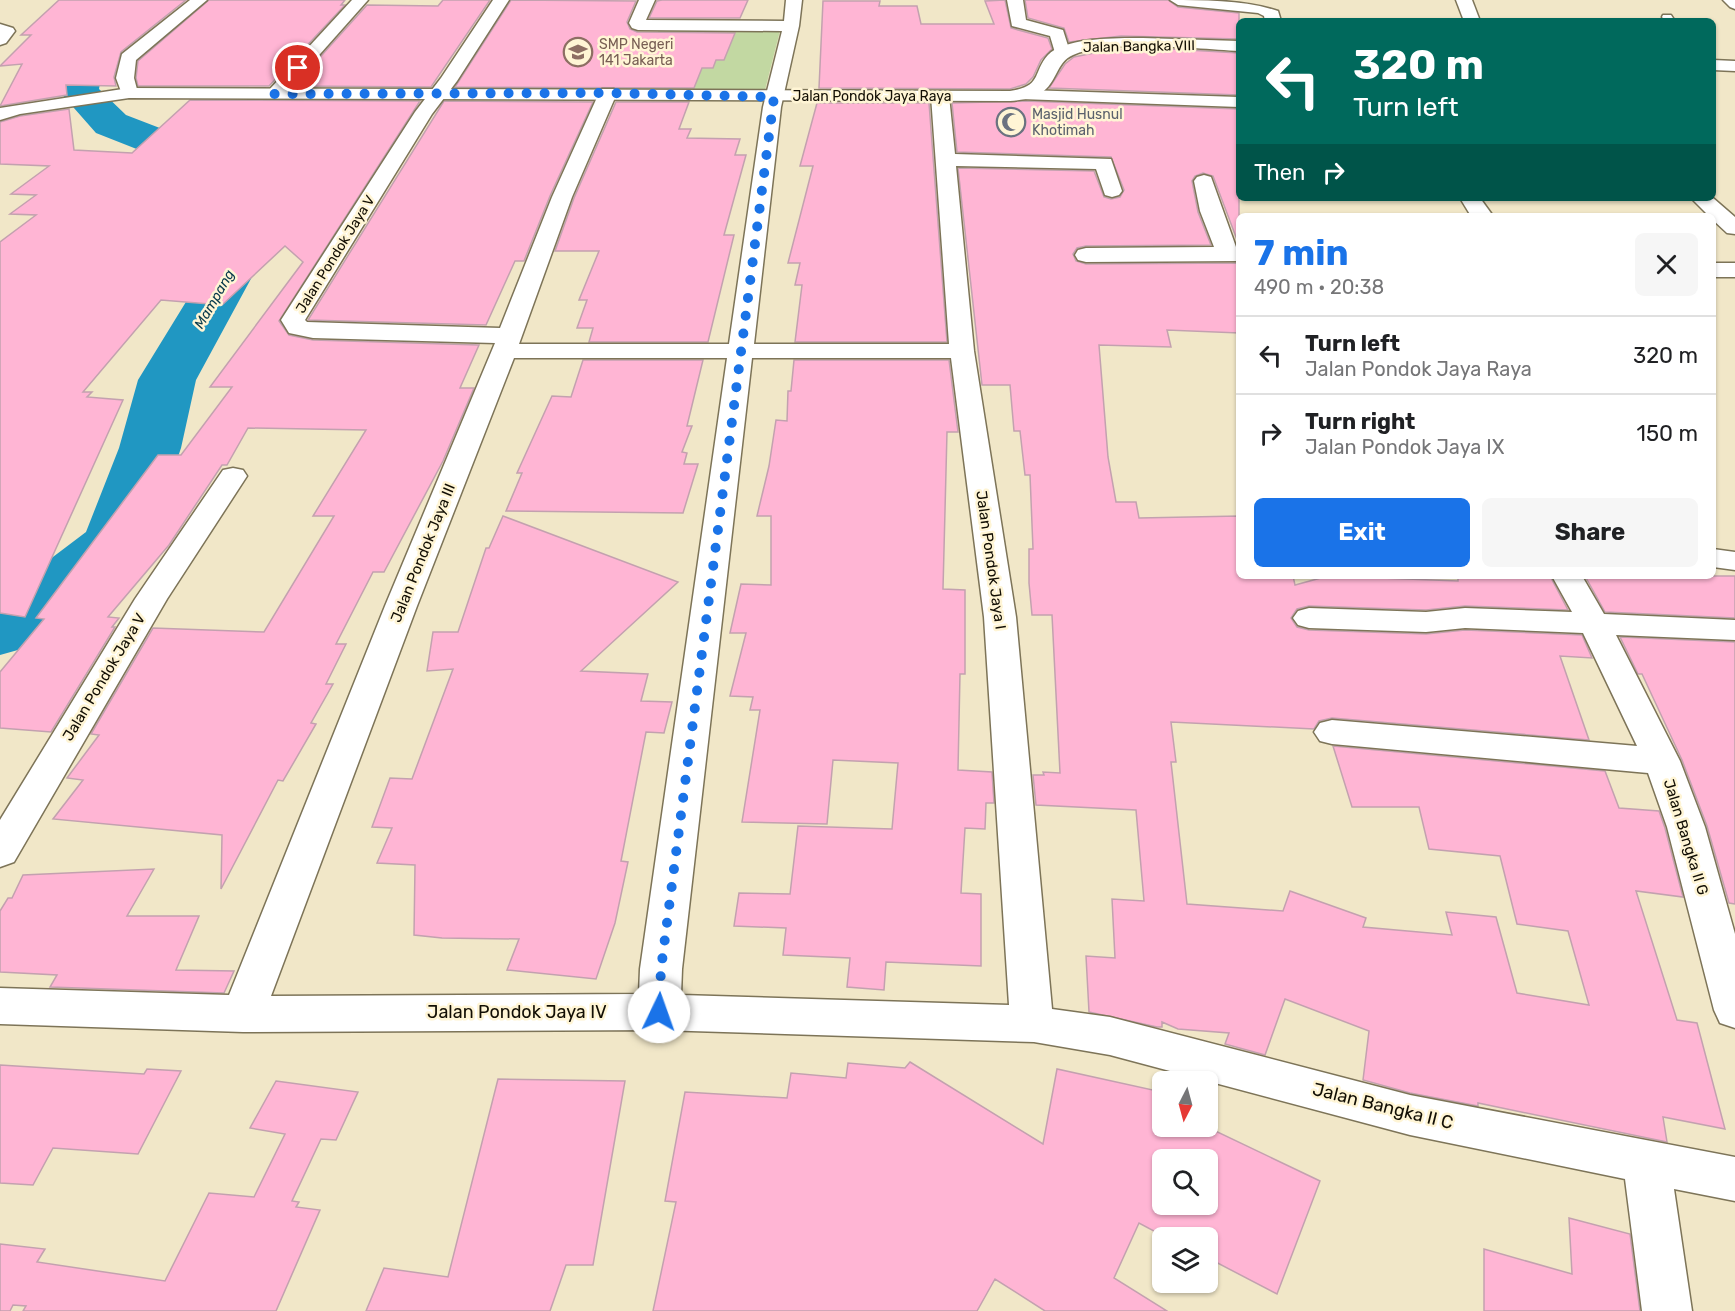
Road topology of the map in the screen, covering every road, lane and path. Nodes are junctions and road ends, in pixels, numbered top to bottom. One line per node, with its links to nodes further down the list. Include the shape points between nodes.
1 (199, 0): 20 (street, via 128,58 125,78)
2 (360, 0): 23 (street)
3 (501, 0): 21 (street)
4 (647, 0): 13 (street, via 638,25)
5 (794, 0): 13 (street)
6 (1015, 0): 17 (street, via 1018,23 1057,33)
7 (1178, 0): 11 (street, via 1261,9)
8 (1464, 0): 12 (street)
9 (1731, 0): 10 (street)
10 (1735, 4)
11 (1273, 18)
12 (1471, 18)
13 (791, 26): 26 (street)
14 (0, 29): 15 (street, via 7,31)
15 (0, 39)
16 (1236, 46): 17 (street, Jalan Bangka VIII, via 1113,44)
17 (1062, 52): 24 (street, Jalan Bangka VIII, via 1054,57 1042,84)
18 (1716, 65): 19 (street)
19 (1735, 66)
20 (129, 93): 23 (street, Jalan Pondok Jaya Raya); 28 (street, Jalan Pondok Jaya Raya)
21 (438, 93): 22 (street, Jalan Pondok Jaya Raya); 23 (street, Jalan Pondok Jaya Raya); 42 (street, Jalan Pondok Jaya V, via 292,320 298,327 313,330)
22 (608, 93): 26 (street, Jalan Pondok Jaya Raya); 42 (street, Jalan Pondok Jaya III, via 562,197)
23 (274, 94)
24 (1027, 94): 25 (street, Jalan Pondok Jaya Raya); 27 (street, Jalan Pondok Jaya Raya)
25 (940, 96): 26 (street, Jalan Pondok Jaya Raya); 29 (street, Jalan Pondok Jaya I)
26 (774, 97): 43 (street)
27 (1236, 102)
28 (0, 114)
29 (946, 160): 31 (street, via 1104,163); 44 (street, Jalan Pondok Jaya I)
30 (1204, 181): 35 (street)
31 (1112, 191)
32 (1703, 201): 34 (street)
33 (1716, 213): 37 (street)
34 (1716, 213)
35 (1215, 219): 36 (street); 39 (street)
36 (1236, 219)
37 (1735, 228)
38 (1086, 255): 39 (street)
39 (1233, 255)
40 (1716, 270): 41 (street)
41 (1735, 270)
42 (507, 344): 43 (street); 58 (street, Jalan Pondok Jaya III)
43 (741, 350): 44 (street); 57 (street, via 661,969)
44 (962, 351): 59 (street, Jalan Pondok Jaya I, via 1000,617 1028,992)
45 (233, 476): 54 (street, Jalan Pondok Jaya V, via 151,598)
46 (1716, 558): 47 (street)
47 (1735, 561)
48 (1569, 579): 50 (street, Jalan Bangka II G)
49 (1309, 618): 50 (street, via 1426,622 1465,618)
50 (1594, 624): 51 (street); 53 (street, Jalan Bangka II G)
51 (1735, 630)
52 (1332, 732): 53 (street)
53 (1662, 761): 56 (street, Jalan Bangka II G, via 1686,827)
54 (0, 852)
55 (0, 1006): 58 (street, Jalan Pondok Jaya IV)
56 (1735, 1010)
57 (659, 1012): 58 (street, Jalan Pondok Jaya IV); 59 (street, Jalan Pondok Jaya IV)
58 (243, 1014)
59 (1034, 1024): 60 (street, Jalan Bangka II C, via 1110,1036 1410,1115)
60 (1646, 1161): 61 (street, Jalan Bangka II C); 62 (street)
61 (1735, 1179)
62 (1667, 1311)

